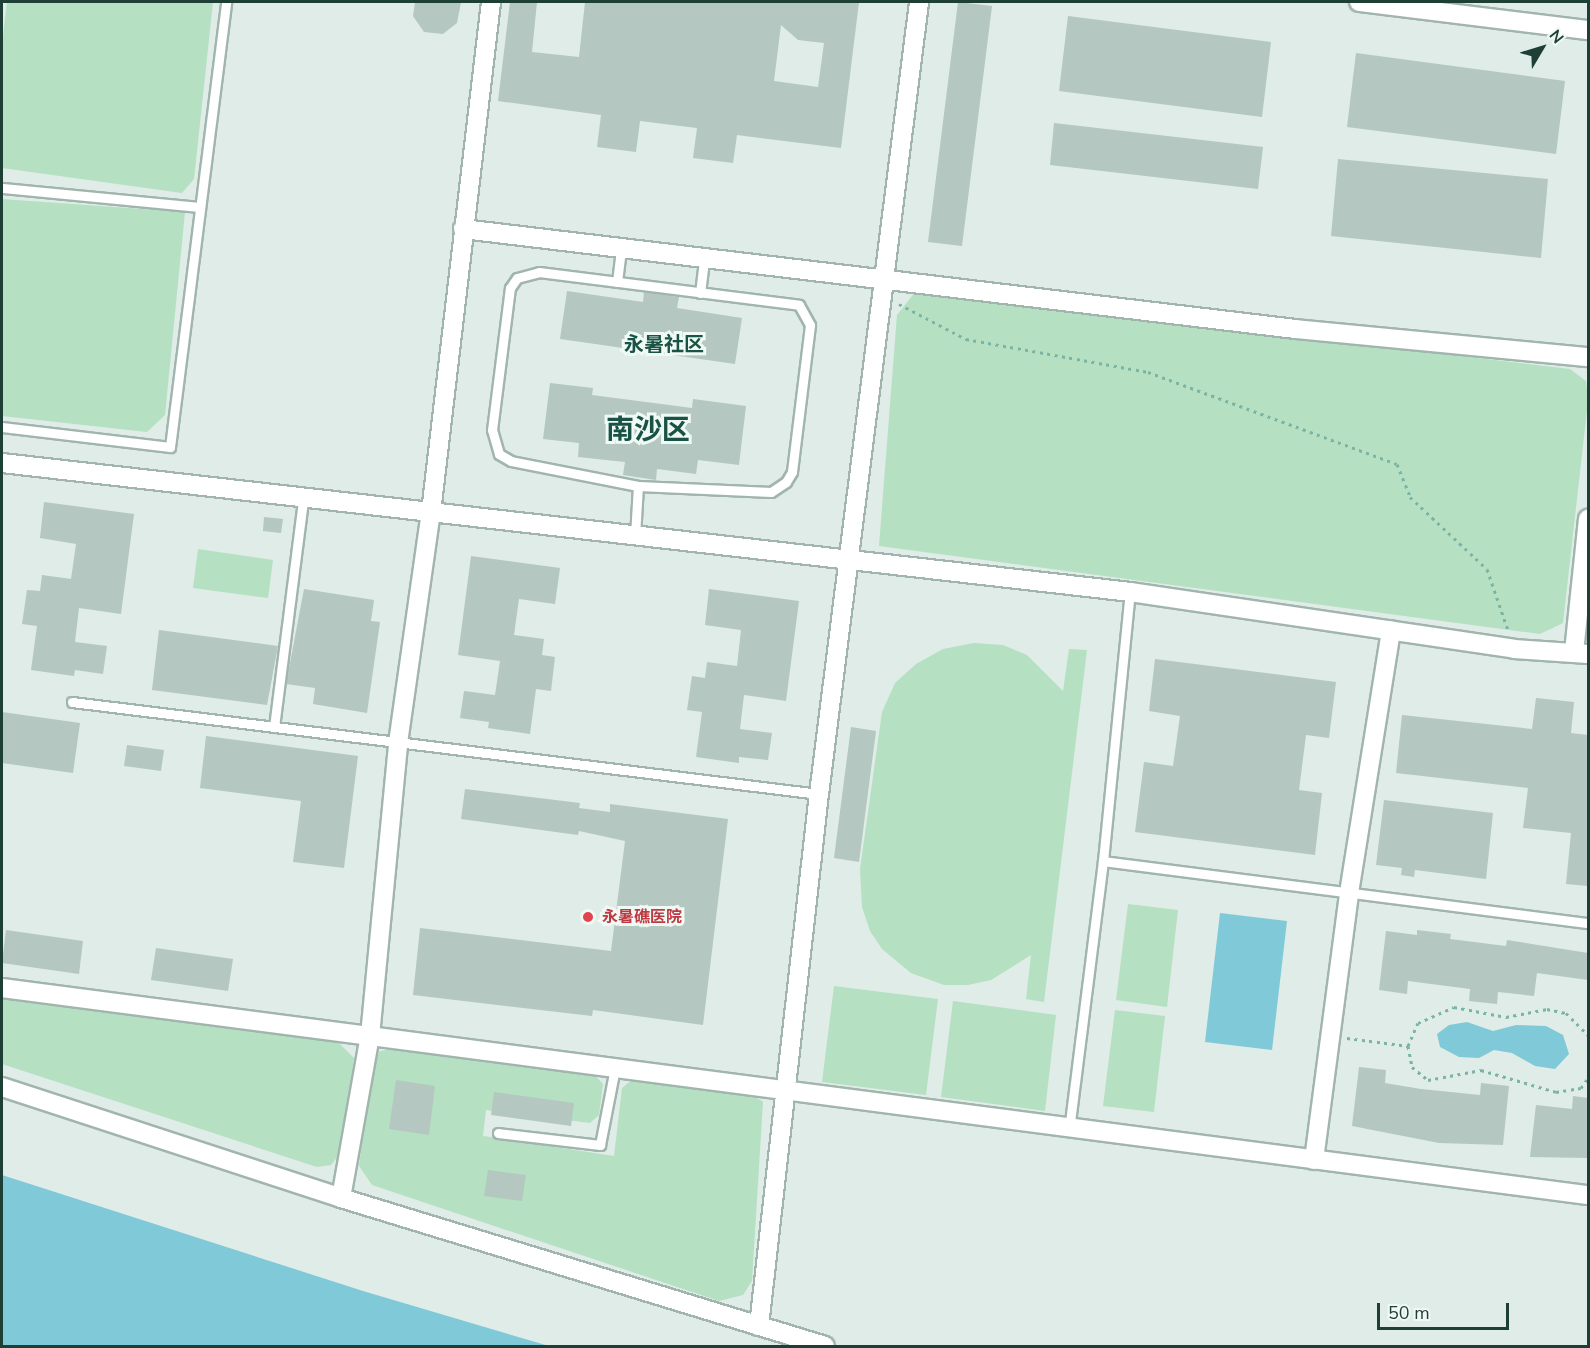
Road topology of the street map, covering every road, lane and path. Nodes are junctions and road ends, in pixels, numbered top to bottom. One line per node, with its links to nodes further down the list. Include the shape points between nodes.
1 (225, 2): 7 (lane)
2 (491, 2): 8 (street)
3 (919, 2): 12 (street)
4 (1359, 2): 5 (street)
5 (1588, 30)
6 (2, 188): 7 (lane)
7 (200, 207): 15 (lane, via 170,447)
8 (463, 229): 9 (street); 19 (street)
9 (621, 248): 10 (street); 11 (lane)
10 (704, 258): 12 (street); 13 (lane)
11 (617, 282): 13 (lane); 17 (lane, via 539,272 517,279 510,288 492,430 499,454 511,461)
12 (883, 287): 14 (street); 22 (street); 25 (path, via 966,339 1148,372 1397,464 1410,497 1487,569)
13 (700, 293): 17 (lane, via 799,305 805,314 810,325 792,472 786,482 771,492)
14 (1588, 357)
15 (2, 427)
16 (2, 463): 18 (street)
17 (638, 486): 21 (lane)
18 (303, 501): 19 (street); 28 (lane)
19 (431, 512): 21 (street); 29 (street)
20 (1588, 519): 26 (street)
21 (635, 536): 22 (street)
22 (850, 563): 23 (street); 30 (street)
23 (1130, 592): 24 (street); 31 (lane)
24 (1391, 630): 25 (street); 32 (street)
25 (1514, 649): 26 (street)
26 (1581, 653)
27 (72, 702): 28 (lane)
28 (274, 727): 29 (lane)
29 (398, 743): 30 (lane); 37 (street)
30 (819, 795): 42 (street)
31 (1103, 861): 32 (lane); 43 (lane)
32 (1349, 892): 33 (lane); 35 (street)
33 (1588, 923)
34 (2, 988): 37 (street)
35 (1330, 1035): 38 (path); 45 (street)
36 (1588, 1035): 38 (path, via 1578,1021 1547,1009 1506,1017 1454,1007 1418,1023)
37 (370, 1036): 39 (street); 47 (street)
38 (1408, 1046): 40 (path, via 1412,1067 1428,1080 1481,1071 1556,1092 1581,1088)
39 (615, 1068): 42 (street); 44 (lane, via 600,1145)
40 (1588, 1078)
41 (2, 1087): 47 (street)
42 (786, 1089): 43 (street); 48 (street)
43 (1069, 1130): 45 (street)
44 (498, 1133)
45 (1314, 1160): 46 (street)
46 (1588, 1195)
47 (341, 1198): 48 (street)
48 (759, 1326): 49 (street)
49 (825, 1347)

